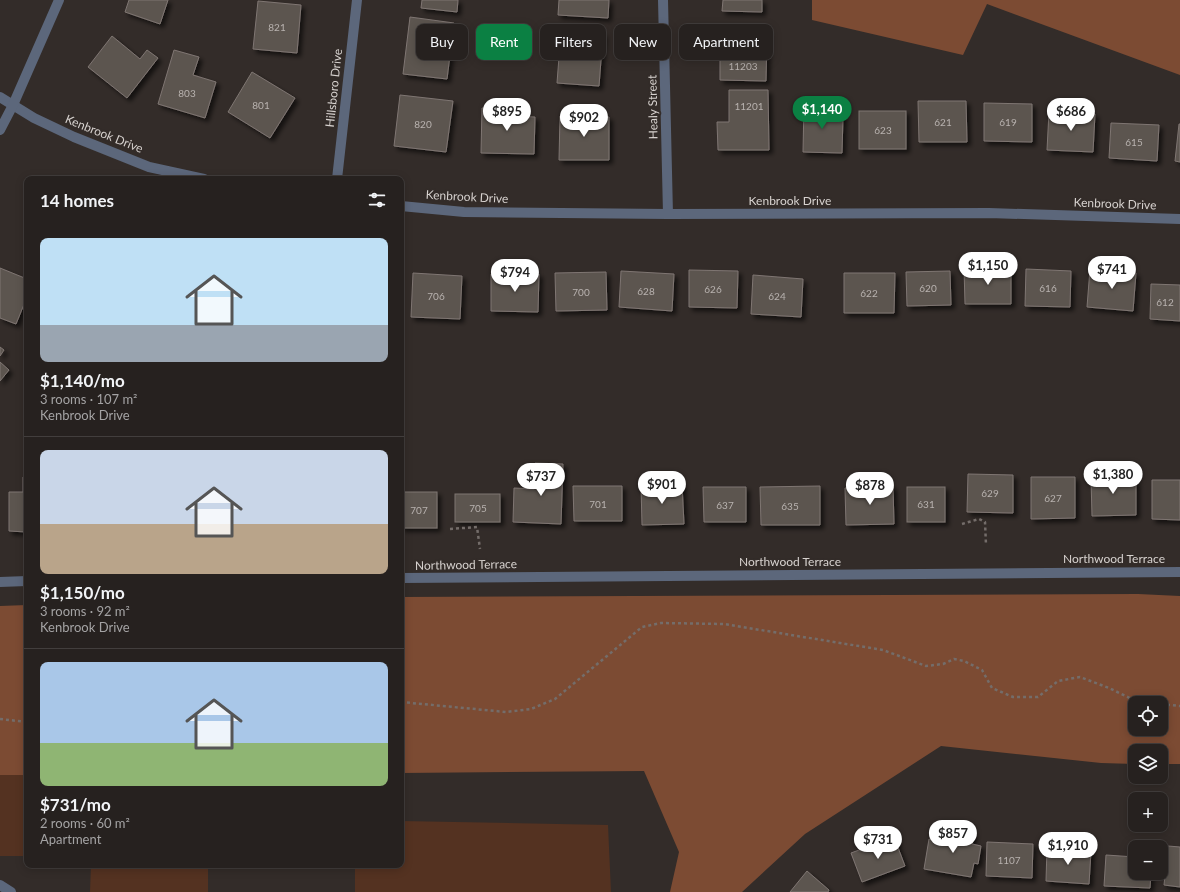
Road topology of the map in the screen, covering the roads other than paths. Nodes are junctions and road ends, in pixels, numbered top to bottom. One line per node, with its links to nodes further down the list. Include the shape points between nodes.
1 (59, 0): 5 (street)
2 (357, 0): 8 (street, Hillsboro Drive)
3 (663, 0): 10 (street, Healy Street)
4 (0, 97): 5 (street, Kenbrook Drive)
5 (13, 105): 6 (street); 7 (street, Kenbrook Drive, via 74,137 149,167)
6 (0, 130)
7 (190, 176)
8 (337, 176)
9 (404, 206): 10 (street, Kenbrook Drive, via 464,212)
10 (668, 214): 11 (street, Kenbrook Drive, via 989,213)
11 (1180, 219)
12 (1180, 572): 13 (street, Northwood Terrace)
13 (404, 578)
14 (24, 581): 15 (street)
15 (0, 582)
16 (0, 885): 17 (street)
17 (11, 892)

